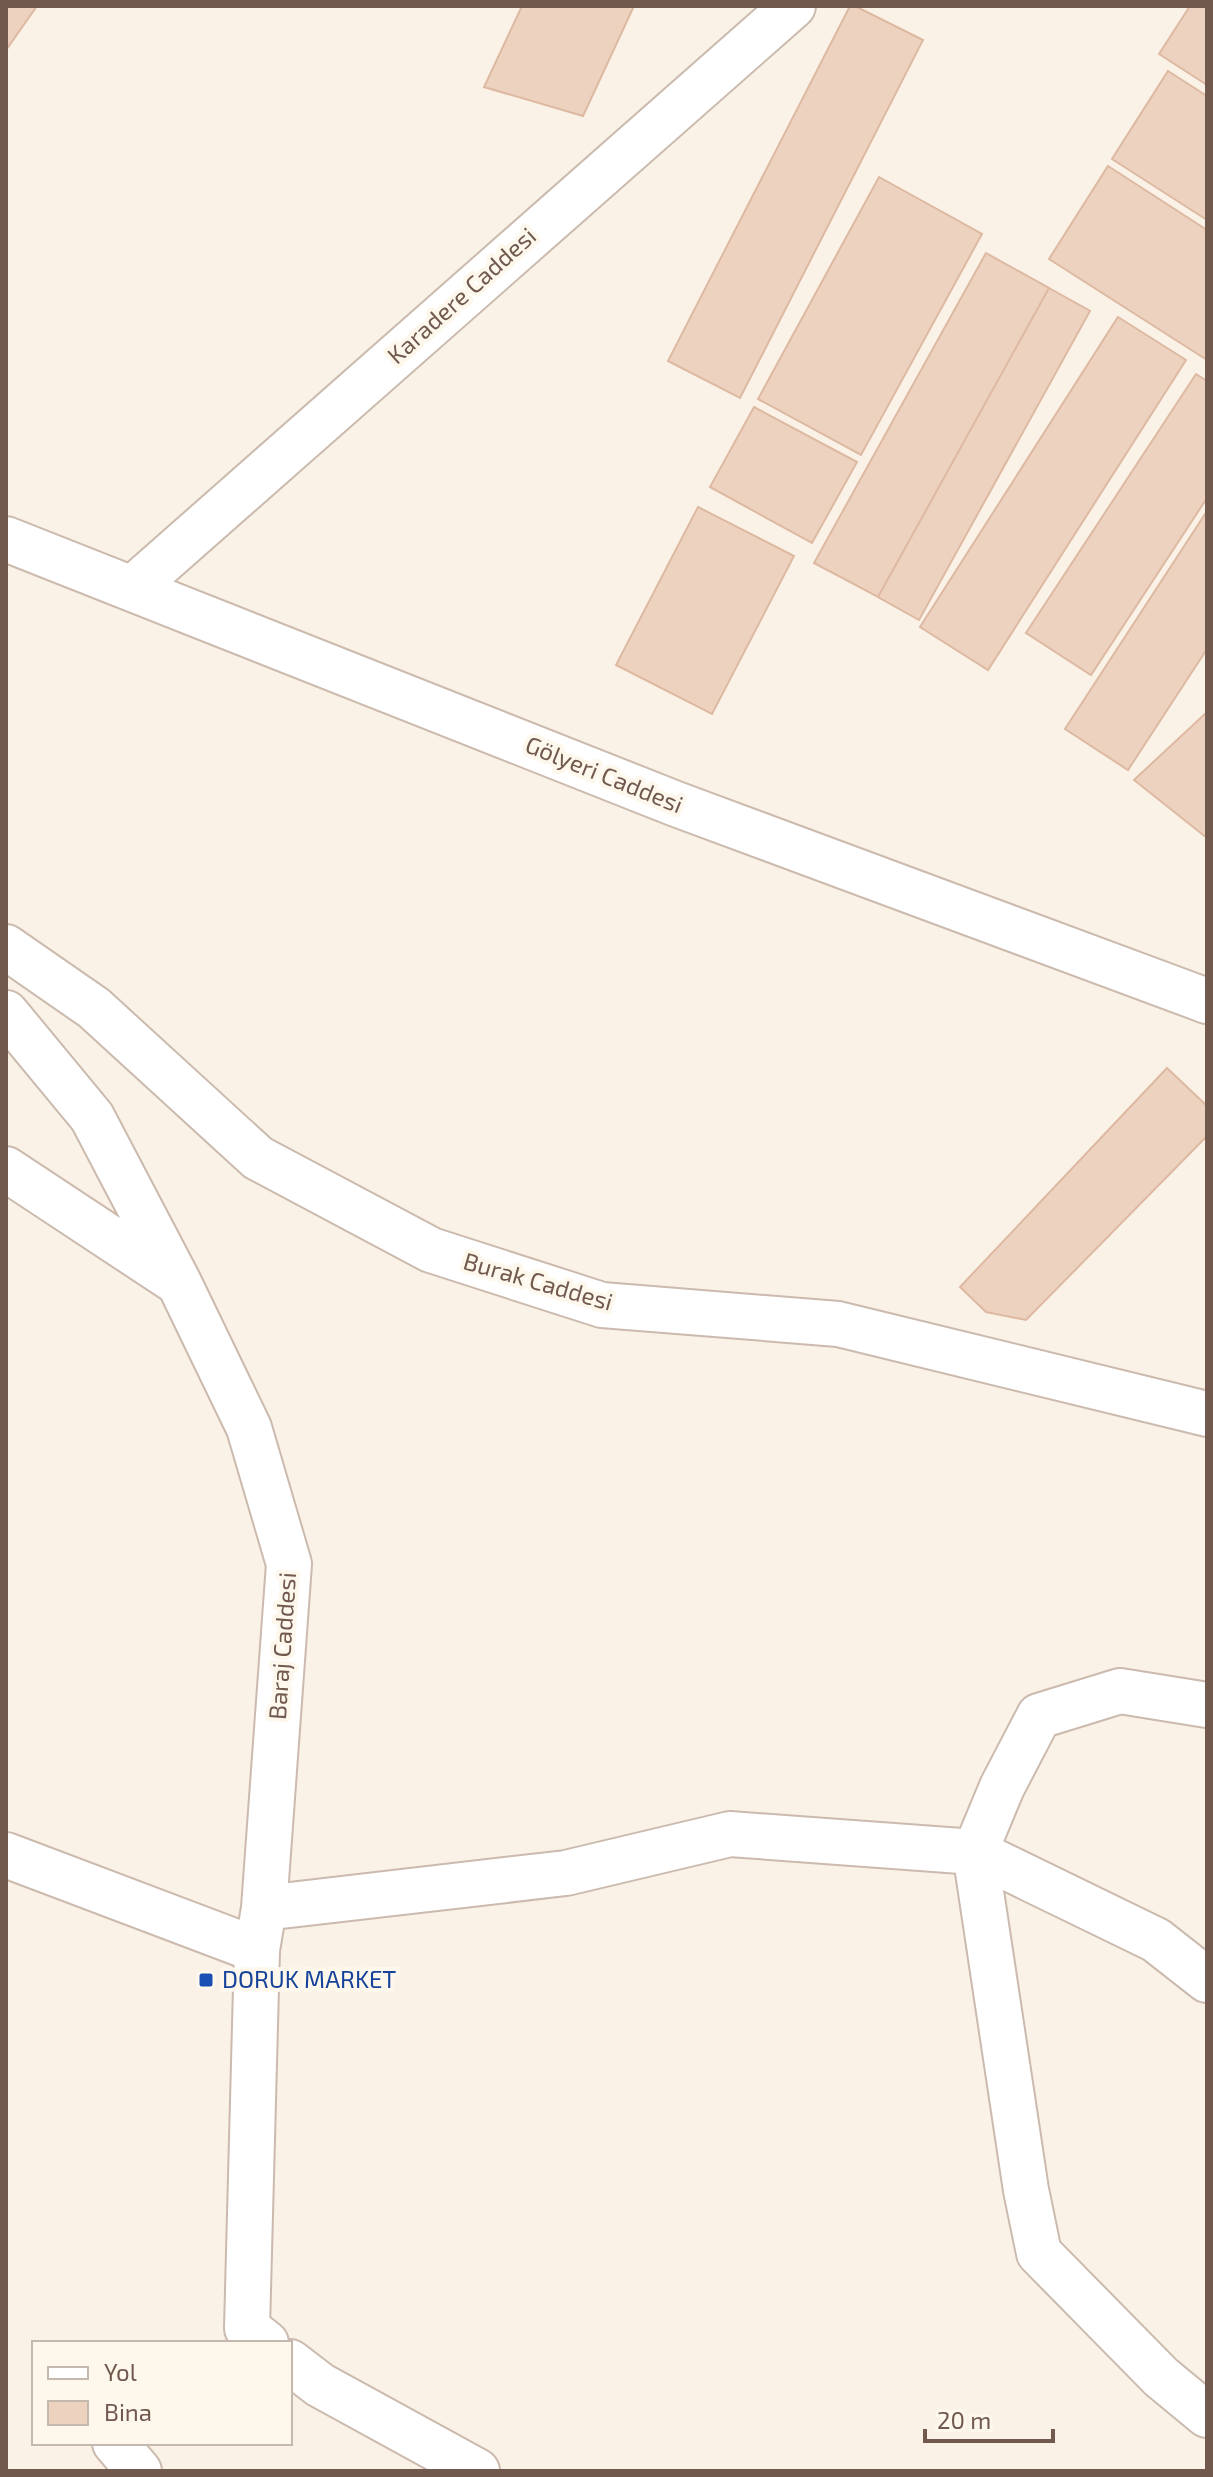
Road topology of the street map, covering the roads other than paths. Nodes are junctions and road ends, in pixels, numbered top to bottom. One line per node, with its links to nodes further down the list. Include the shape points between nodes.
1 (793, 6): 3 (street, Karadere Caddesi)
2 (6, 539): 3 (street, Gölyeri Caddesi)
3 (133, 588): 5 (street, Gölyeri Caddesi, via 676,804)
4 (6, 947): 9 (street, Burak Caddesi, via 94,1008 258,1158 431,1250 602,1305 838,1324)
5 (1207, 1001)
6 (6, 1013): 8 (street, Baraj Caddesi, via 92,1117)
7 (6, 1169): 8 (street)
8 (179, 1283): 13 (street, Baraj Caddesi, via 249,1428 289,1564)
9 (1207, 1414)
10 (1207, 1705): 11 (street, via 1120,1691 1039,1716)
11 (975, 1852): 13 (street, via 730,1834 566,1873); 14 (street, via 1156,1940); 17 (street, via 1039,2253 1161,2377)
12 (6, 1855): 13 (street)
13 (260, 1929): 15 (street, Baraj Caddesi)
14 (1207, 1980)
15 (247, 2338)
16 (292, 2364): 20 (street, via 320,2385)
17 (1207, 2415)
18 (117, 2445): 19 (street)
19 (139, 2471)
20 (477, 2471)

